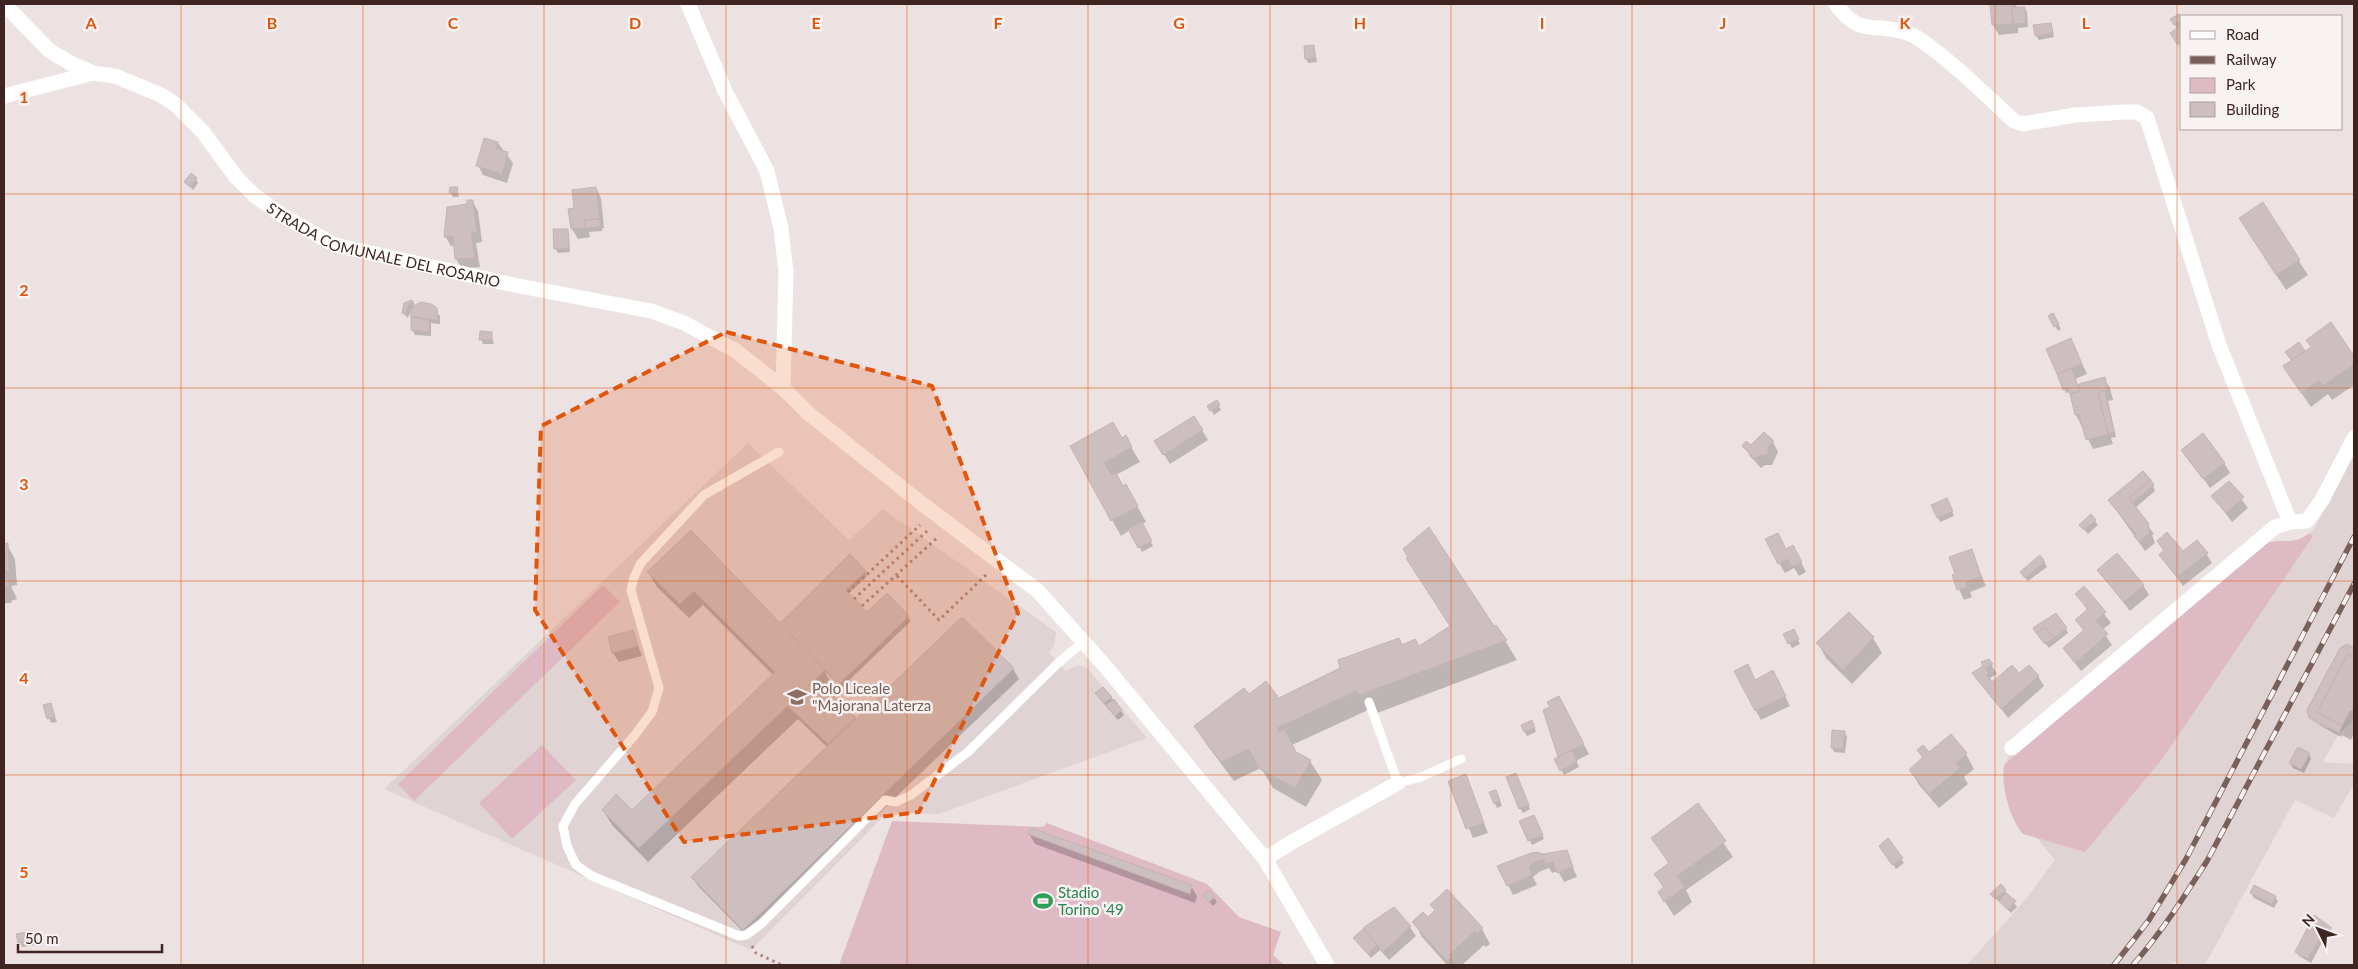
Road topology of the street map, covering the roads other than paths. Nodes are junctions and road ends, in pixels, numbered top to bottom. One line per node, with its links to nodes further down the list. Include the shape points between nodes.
1 (4, 4): 4 (street, STRADA COMUNALE DEL ROSARIO, via 50,51)
2 (688, 4): 6 (street, via 725,92 767,171 781,228 786,272)
3 (1836, 4): 9 (street, via 1843,14 1861,27 1912,34 1960,69 2014,120 2023,124 2075,115 2126,112 2137,112 2147,118 2219,345)
4 (93, 73): 5 (street); 6 (street, STRADA COMUNALE DEL ROSARIO, via 115,76 161,95 176,105 203,132 236,177 254,195 283,216 335,245 514,285 651,311 684,323 736,351)
5 (4, 96)
6 (783, 388): 10 (street, STRADA COMUNALE DEL ROSARIO, via 808,413 921,503 1037,590)
7 (2354, 438): 9 (street, via 2322,500 2307,521)
8 (780, 452): 10 (lane, via 704,495 640,563 631,590 660,688 652,712 575,804 563,826 567,846 576,865 592,876 738,936 746,935 762,924 885,800 896,802 911,795 968,752 1056,664)
9 (2290, 522): 12 (street, via 2275,527 2252,544)
10 (1083, 642): 15 (street, STRADA COMUNALE DEL ROSARIO)
11 (1369, 702): 14 (lane)
12 (2012, 748)
13 (1462, 759): 14 (lane)
14 (1398, 783): 15 (street)
15 (1265, 859): 16 (street, STRADA COMUNALE DEL ROSARIO)
16 (1327, 965)

